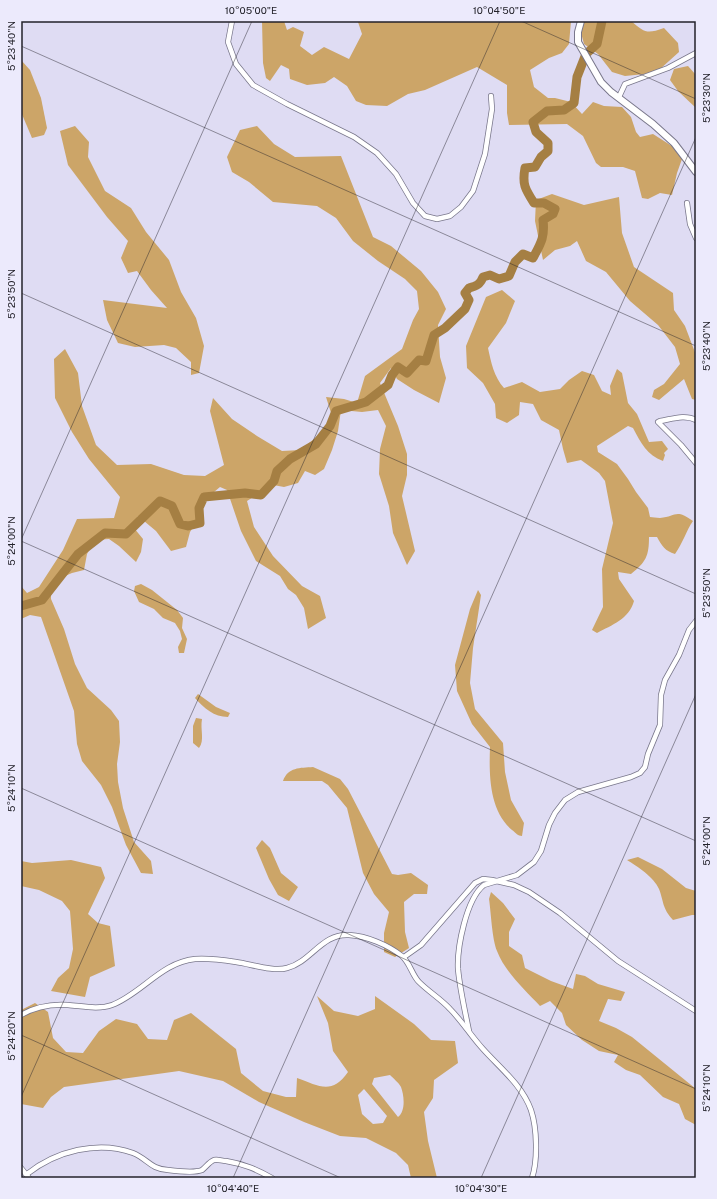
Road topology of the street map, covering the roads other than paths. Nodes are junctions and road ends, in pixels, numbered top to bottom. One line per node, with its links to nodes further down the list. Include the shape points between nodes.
1 (232, 21): 4 (street, via 228,42 236,64 253,85 354,137 377,153 396,174 413,203 425,216 437,219 450,216 461,207 473,191 485,154)
2 (582, 21): 5 (street, via 578,42 601,82)
3 (696, 54): 5 (street, via 625,84)
4 (492, 96)
5 (619, 97): 6 (street, via 674,143)
6 (696, 172)
7 (687, 203): 8 (street, via 690,224)
8 (696, 238)
9 (696, 420): 10 (street, via 685,417 658,422)
10 (696, 463)
11 (696, 621): 12 (street, via 689,630 665,680 661,695 660,725 645,767 631,777 578,792 564,800 552,819 541,851 534,862 517,875)
12 (499, 881): 13 (street, via 483,879 475,883 421,945); 14 (street, via 520,887 536,896 618,961); 16 (street, via 480,888 472,900 463,932 458,968)
13 (404, 957): 15 (street, via 388,947 360,936 347,934 325,941 300,962 280,970 236,962 188,960 172,966 110,1006 45,1006); 16 (street, via 415,977 450,1008)
14 (696, 1010)
15 (21, 1014)
16 (469, 1032): 20 (street, via 515,1081 531,1110 536,1155)
17 (21, 1168): 18 (street)
18 (28, 1176): 19 (street, via 47,1162 72,1151 104,1146 132,1153 154,1168 164,1170 198,1171 217,1160 241,1164)
19 (272, 1178)
20 (533, 1178)

